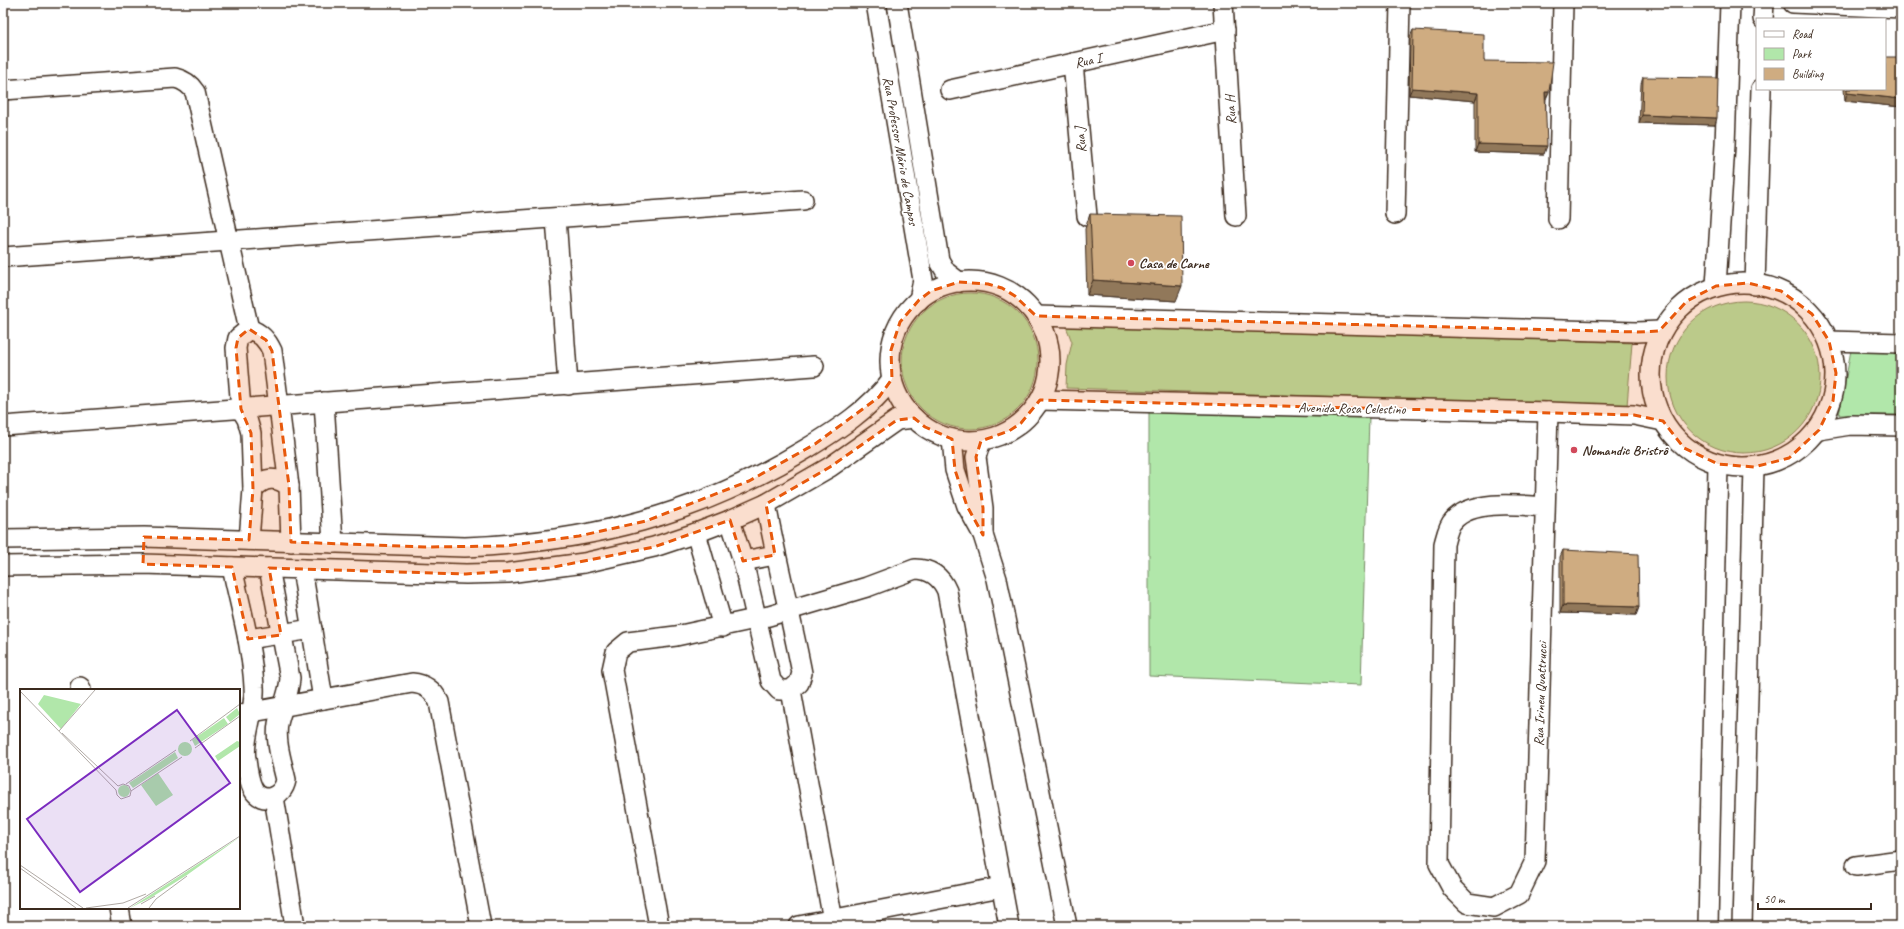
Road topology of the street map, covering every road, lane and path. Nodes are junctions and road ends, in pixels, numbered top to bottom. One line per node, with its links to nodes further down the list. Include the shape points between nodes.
1 (876, 3): 27 (street, Rua Professor Mário de Campos, via 923,280)
2 (897, 3): 24 (street, Rua Professor Mário de Campos, via 939,260 946,272)
3 (1223, 3): 11 (street, Rua H)
4 (1400, 3): 17 (street)
5 (1563, 3): 21 (street)
6 (1730, 3): 26 (street, via 1725,145)
7 (1764, 3): 10 (street)
8 (1793, 3): 9 (street)
9 (1901, 8)
10 (1764, 18)
11 (1225, 30): 12 (street, Rua I); 19 (street, Rua H)
12 (1073, 64): 14 (street, Rua I); 18 (street, Rua J)
13 (3, 90): 22 (street, via 175,78 187,82 195,92)
14 (950, 90)
15 (1761, 90): 25 (street)
16 (804, 200): 20 (street)
17 (1395, 214)
18 (1087, 216)
19 (1236, 216)
20 (556, 218): 22 (street); 35 (street)
21 (1558, 219)
22 (229, 241): 23 (street); 29 (street)
23 (3, 257)
24 (959, 282): 27 (street, via 945,286); 28 (street, via 988,284 1002,288 1015,296)
25 (1755, 285): 26 (street, via 1748,283); 31 (street, via 1781,291 1812,314)
26 (1716, 286): 30 (street, via 1687,301)
27 (919, 300): 34 (street, via 900,322 894,336 890,364)
28 (1036, 316): 30 (street); 36 (street, via 1048,343 1050,358 1046,387)
29 (249, 329): 38 (street, via 262,335 270,345); 39 (street, via 241,334 236,342)
30 (1659, 331): 42 (street, via 1653,350 1649,380 1656,412)
31 (1829, 342): 32 (street); 45 (street, via 1836,373 1834,394)
32 (1901, 343)
33 (814, 366): 35 (street)
34 (892, 379): 41 (street, via 904,406); 55 (street, via 879,397 848,422 781,464 715,496)
35 (568, 384): 37 (street)
36 (1040, 400): 40 (street, Avenida Rosa Celestino); 47 (street, via 1021,423 996,437)
37 (324, 402): 38 (street); 62 (street)
38 (279, 406): 39 (street); 50 (street)
39 (241, 409): 43 (street); 51 (street, via 251,433)
40 (1548, 412): 42 (street, Avenida Rosa Celestino, via 1634,415); 53 (street, Rua Irineu Quattrucci)
41 (914, 418): 46 (street, via 931,431); 52 (street, via 897,420 830,467)
42 (1663, 421): 48 (street, via 1684,448)
43 (3, 426)
44 (1901, 426): 45 (street, via 1850,425)
45 (1819, 430): 49 (street, via 1789,458)
46 (952, 439): 47 (street); 57 (street, via 955,470 967,506)
47 (981, 441): 57 (street, via 976,457 983,508)
48 (1718, 464): 49 (street); 96 (street)
49 (1754, 467): 97 (street)
50 (289, 486): 51 (street, via 276,479 269,479); 61 (street)
51 (253, 489): 60 (street)
52 (766, 504): 54 (street); 65 (street)
53 (1545, 507): 53 (street, Rua Irineu Quattrucci, via 1535,861 1519,894 1494,907 1468,903 1452,888 1439,864 1444,544 1453,521 1473,508 1505,505)
54 (730, 520): 56 (street); 66 (street)
55 (646, 521): 63 (street, via 545,542 505,546); 64 (street)
56 (696, 533): 64 (street); 75 (street)
57 (983, 535): 95 (street, via 997,579)
58 (144, 536): 59 (street); 60 (street); 67 (street)
59 (3, 539)
60 (249, 540): 61 (street)
61 (291, 542): 62 (street)
62 (334, 543): 63 (street)
63 (425, 547): 72 (street)
64 (654, 547): 72 (street, via 549,568 466,574)
65 (775, 555): 66 (street); 73 (street)
66 (743, 561): 74 (street)
67 (143, 564): 68 (street); 69 (street)
68 (3, 566)
69 (232, 567): 70 (street); 78 (street)
70 (269, 568): 71 (street); 77 (street)
71 (302, 570): 72 (street); 76 (street)
72 (424, 574)
73 (790, 610): 74 (street); 79 (street, via 802,673 799,684); 86 (street, via 867,587 915,569 931,572 941,580 947,591)
74 (756, 619): 75 (street); 79 (street, via 771,681 779,690)
75 (723, 627): 92 (street, via 628,642 616,652 612,664)
76 (312, 629): 77 (street); 80 (street)
77 (281, 635): 78 (street); 81 (street, via 290,678)
78 (248, 639): 82 (street, via 254,687)
79 (791, 690): 88 (street)
80 (323, 699): 81 (street); 91 (street, via 412,682 423,685 436,697)
81 (284, 706): 82 (street); 83 (street, via 277,730 286,780 283,790)
82 (246, 713): 83 (street, via 245,758 254,789 262,797)
83 (274, 797): 90 (street)
84 (1901, 860): 85 (street)
85 (1856, 866)
86 (1002, 887): 88 (street); 94 (street)
87 (119, 909): 89 (street)
88 (834, 923): 93 (street)
89 (122, 926)
90 (295, 926)
91 (481, 926)
92 (659, 926)
93 (799, 926)
94 (1009, 926)
95 (1067, 926)
96 (1708, 926)
97 (1742, 926)

